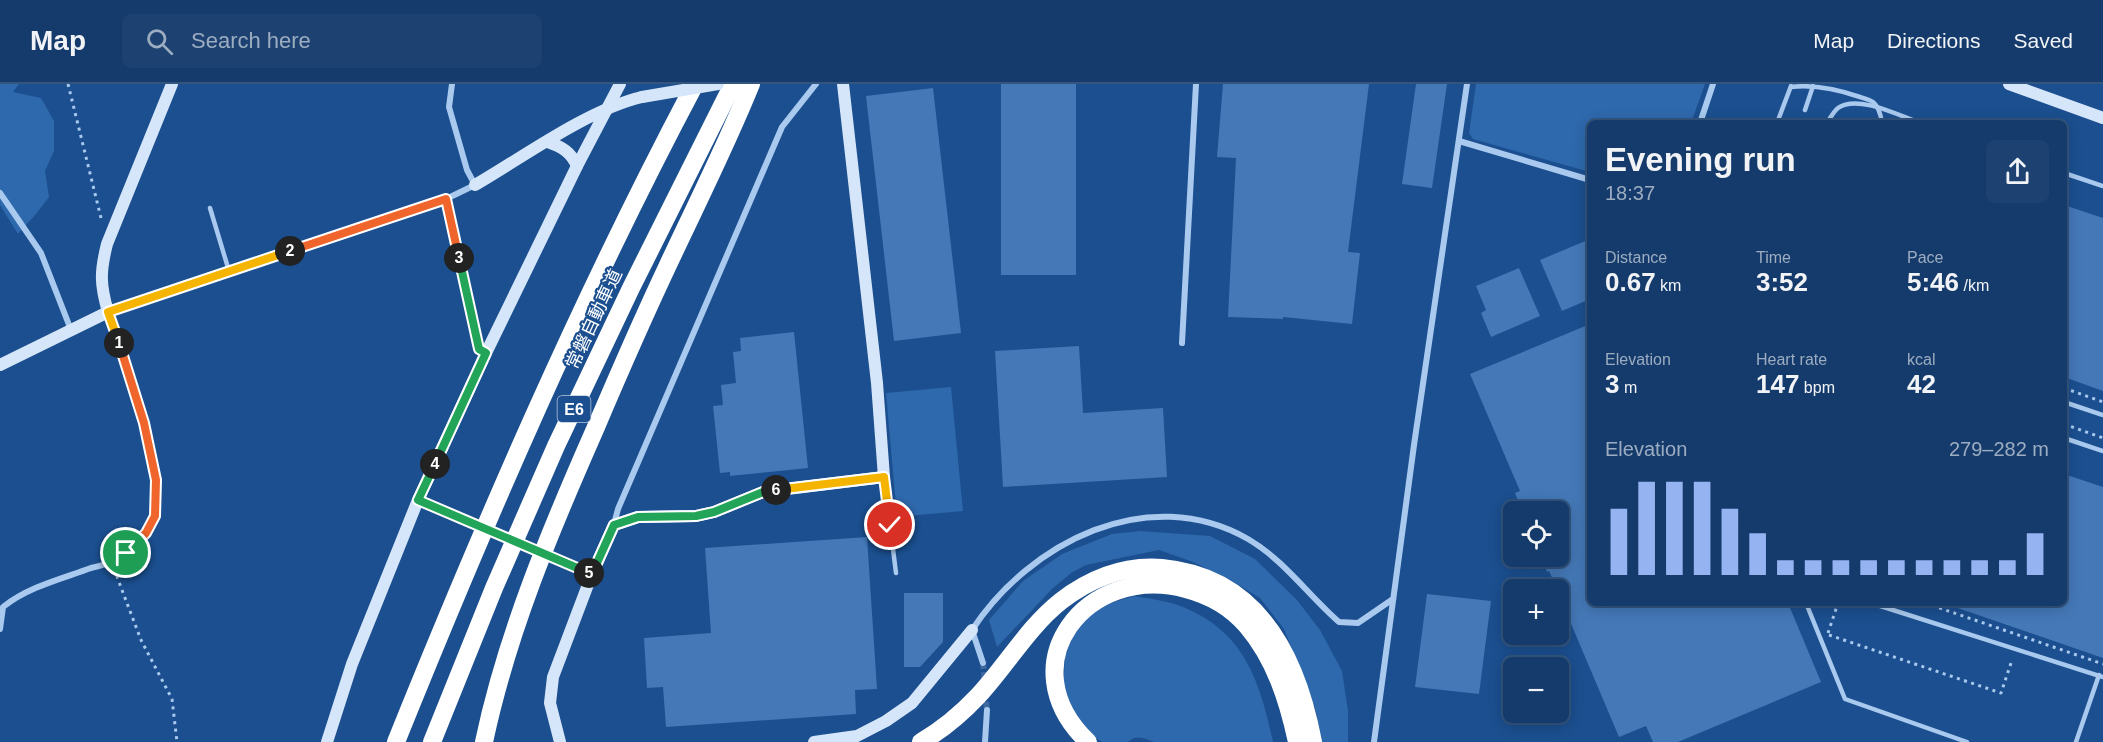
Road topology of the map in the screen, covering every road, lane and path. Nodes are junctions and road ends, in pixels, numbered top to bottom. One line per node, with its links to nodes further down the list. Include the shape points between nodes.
1 (68, 84): 35 (path)
2 (172, 84): 35 (street)
3 (452, 84): 30 (street, via 449,107)
4 (620, 84): 17 (street)
5 (695, 84): 72 (highway, 常磐自動車道 / E6, via 528,427)
6 (718, 84): 17 (street, bridge, via 642,97)
7 (733, 84): 73 (highway, 常磐自動車道 / E6, via 556,446)
8 (751, 84): 74 (highway, via 652,297 549,535 521,609)
9 (816, 84): 52 (street, via 782,127)
10 (843, 84): 50 (street)
11 (1196, 84): 39 (street)
12 (1467, 84): 25 (street)
13 (1713, 84): 20 (street)
14 (2009, 84): 19 (street)
15 (1792, 85): 16 (lane); 21 (lane)
16 (1813, 86): 18 (lane); 23 (lane, via 1873,102)
17 (605, 110): 26 (street); 27 (street)
18 (1805, 110)
19 (2103, 118)
20 (1701, 120)
21 (1778, 120)
22 (1829, 120): 24 (lane, bridge, via 1837,108 1849,103 1863,103)
23 (1882, 120)
24 (1911, 120)
25 (1459, 141): 29 (street); 56 (street)
26 (548, 142): 27 (street, via 563,147); 30 (street)
27 (577, 166): 40 (street)
28 (2067, 174): 31 (lane)
29 (1587, 179)
30 (475, 185): 33 (street)
31 (2103, 186)
32 (0, 193): 38 (street, via 41,253)
33 (446, 199): 36 (street); 40 (path, via 479,349)
34 (210, 208): 36 (lane)
35 (107, 244): 37 (street, via 100,270)
36 (229, 271): 37 (street)
37 (108, 312): 38 (street); 53 (street, via 144,423 156,480 155,516 146,533)
38 (71, 330): 41 (street)
39 (1182, 343)
40 (486, 353): 51 (street)
41 (0, 365)
42 (2067, 389): 43 (path)
43 (2103, 402)
44 (2067, 403): 45 (lane)
45 (2103, 415)
46 (2067, 425): 47 (path)
47 (2103, 438)
48 (2067, 439): 49 (lane)
49 (2103, 451)
50 (884, 477): 52 (street, via 763,492 696,516 638,517); 54 (lane)
51 (418, 500): 55 (street, bridge); 71 (street, via 352,664)
52 (614, 525): 55 (street)
53 (111, 562): 61 (street, via 15,598 3,607); 70 (path, via 141,640 172,699)
54 (896, 573)
55 (592, 574): 75 (street, via 553,677 550,703)
56 (1393, 599): 62 (street, via 1358,623 1339,622 1271,555 1247,539 1195,518 1171,516 1118,522 1060,546 1007,587); 82 (street)
57 (1807, 606): 83 (lane, via 1845,699)
58 (1837, 606): 63 (path)
59 (1880, 606): 68 (lane)
60 (1934, 606): 67 (path)
61 (0, 629)
62 (972, 630): 65 (street); 76 (street, via 912,704 857,736)
63 (1828, 634): 64 (path); 66 (path, via 2001,693)
64 (1830, 641)
65 (984, 663)
66 (2011, 663)
67 (2103, 664)
68 (2101, 676): 84 (lane)
69 (987, 710): 78 (street)
70 (177, 742)
71 (327, 742)
72 (396, 742)
73 (432, 742)
74 (484, 742)
75 (560, 742)
76 (814, 742)
77 (921, 742): 81 (highway, via 978,697 1059,603 1086,583 1105,575 1147,567 1204,577 1223,585 1253,609 1276,638 1294,672)
78 (985, 742)
79 (1088, 742): 80 (highway, via 1070,722 1059,697 1055,661 1062,638 1071,621 1100,597 1142,584 1160,584 1199,592 1216,600 1247,626 1283,688)
80 (1297, 742)
81 (1313, 742)
82 (1374, 742)
83 (1967, 742)
84 (2076, 742)

